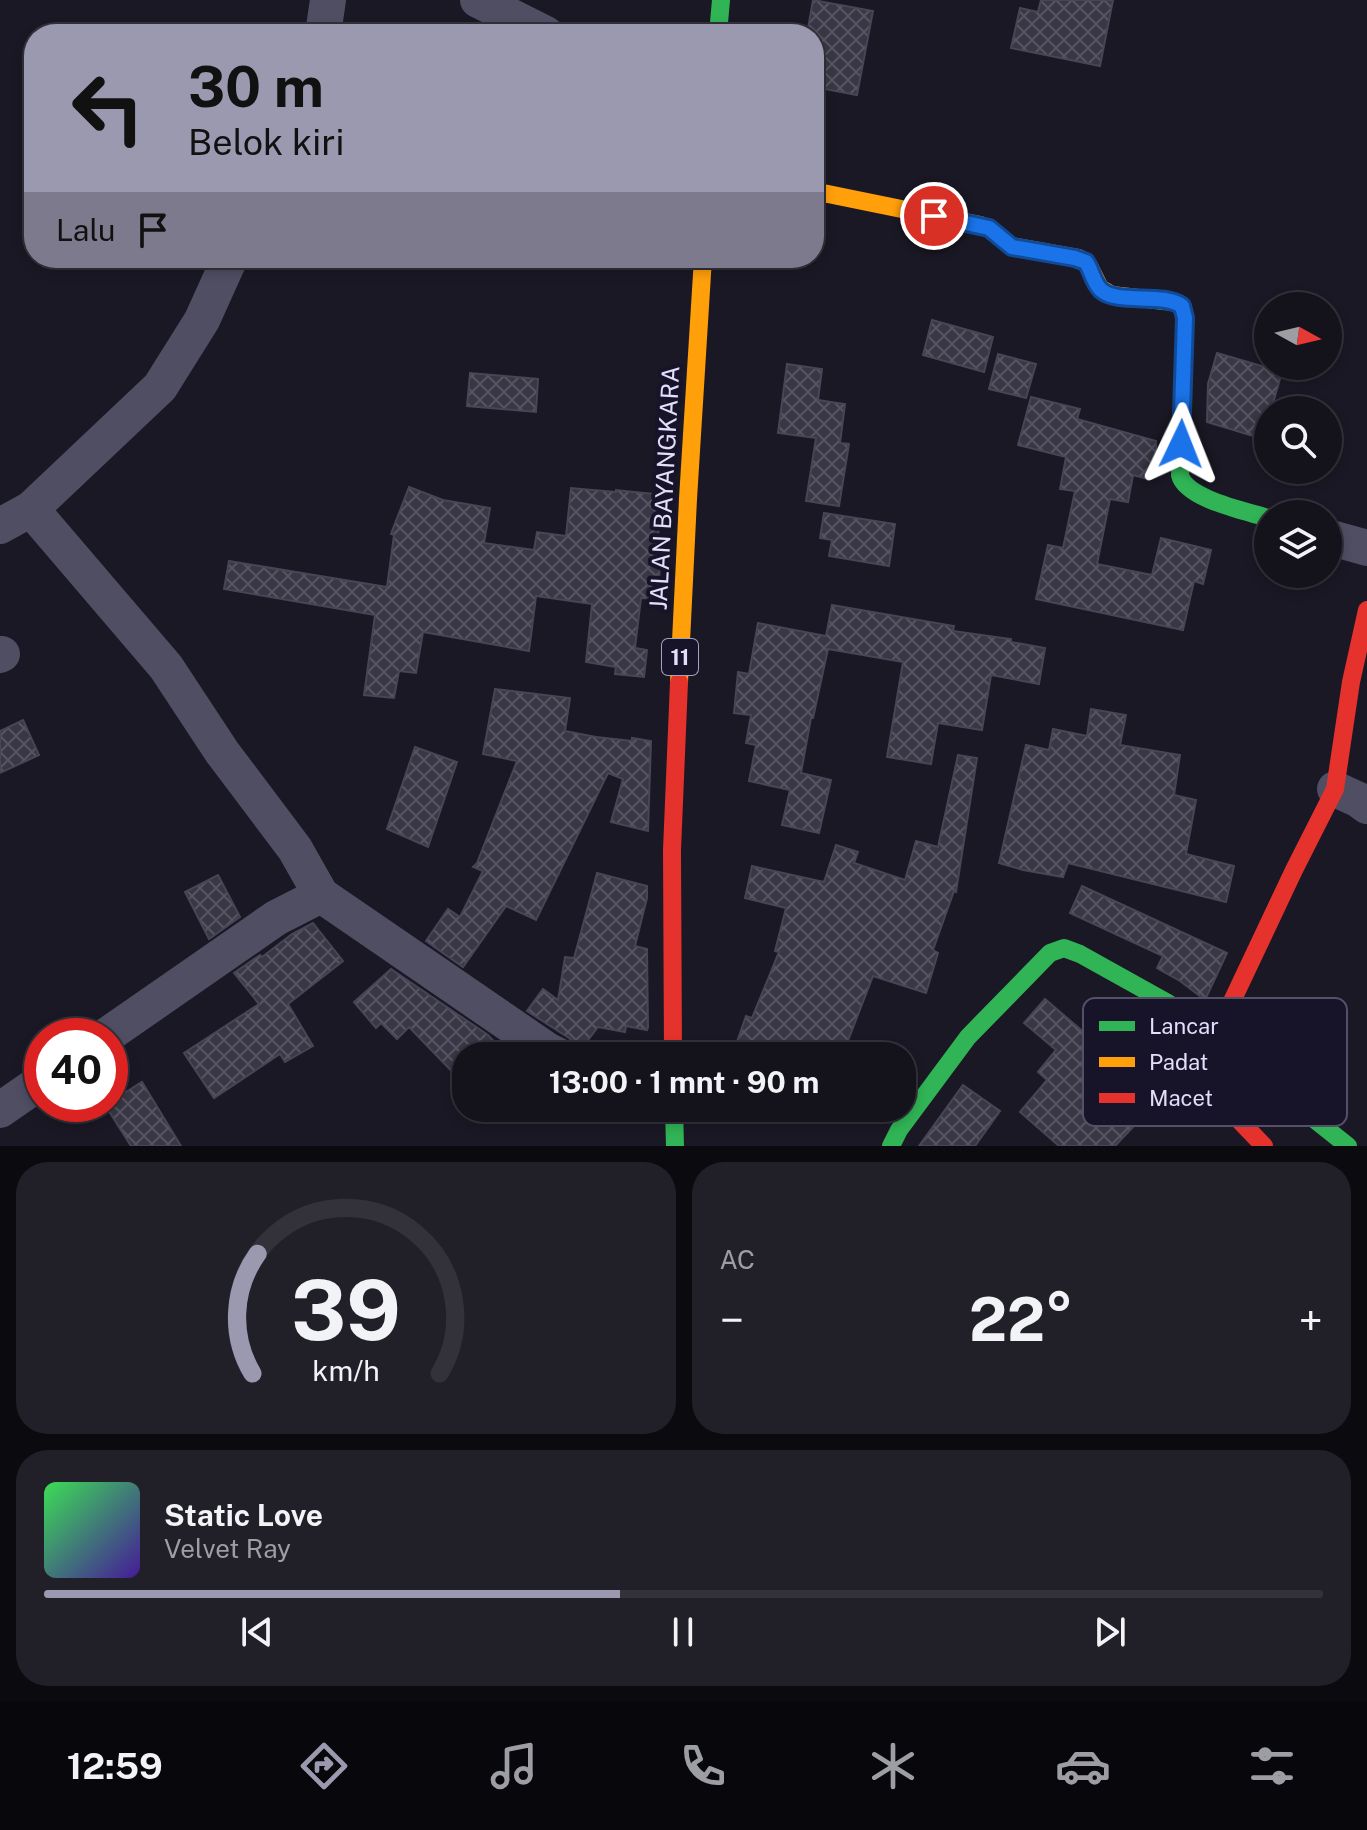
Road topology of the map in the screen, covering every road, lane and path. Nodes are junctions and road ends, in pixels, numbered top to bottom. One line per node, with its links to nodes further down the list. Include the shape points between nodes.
1 (328, 0): 4 (street)
2 (478, 0): 5 (street)
3 (721, 0): 6 (main road)
4 (324, 24)
5 (526, 24)
6 (719, 24)
7 (824, 194): 11 (main road, via 980,225 1012,247 1086,262 1105,293 1178,303 1185,318 1182,483 1198,495)
8 (225, 268): 10 (street, via 202,320 160,387)
9 (702, 268): 23 (main road, JALAN BAYANGKARA / 11, via 675,770)
10 (31, 509): 12 (street); 18 (street, via 166,667 295,849)
11 (1254, 513)
12 (0, 526)
13 (1342, 541): 14 (street)
14 (1367, 548)
15 (1367, 610): 16 (main road)
16 (1335, 789): 17 (street); 20 (main road)
17 (1367, 806)
18 (321, 895): 21 (street, via 276,918); 22 (street)
19 (1159, 998): 30 (main road, via 1080,954 1064,948 1050,953 968,1037)
20 (1234, 998)
21 (128, 1021)
22 (535, 1042)
23 (673, 1042)
24 (24, 1093): 25 (street)
25 (0, 1110)
26 (674, 1122): 29 (main road)
27 (1245, 1126): 31 (main road)
28 (1323, 1126): 32 (main road)
29 (675, 1146)
30 (891, 1146)
31 (1264, 1146)
32 (1348, 1146)

